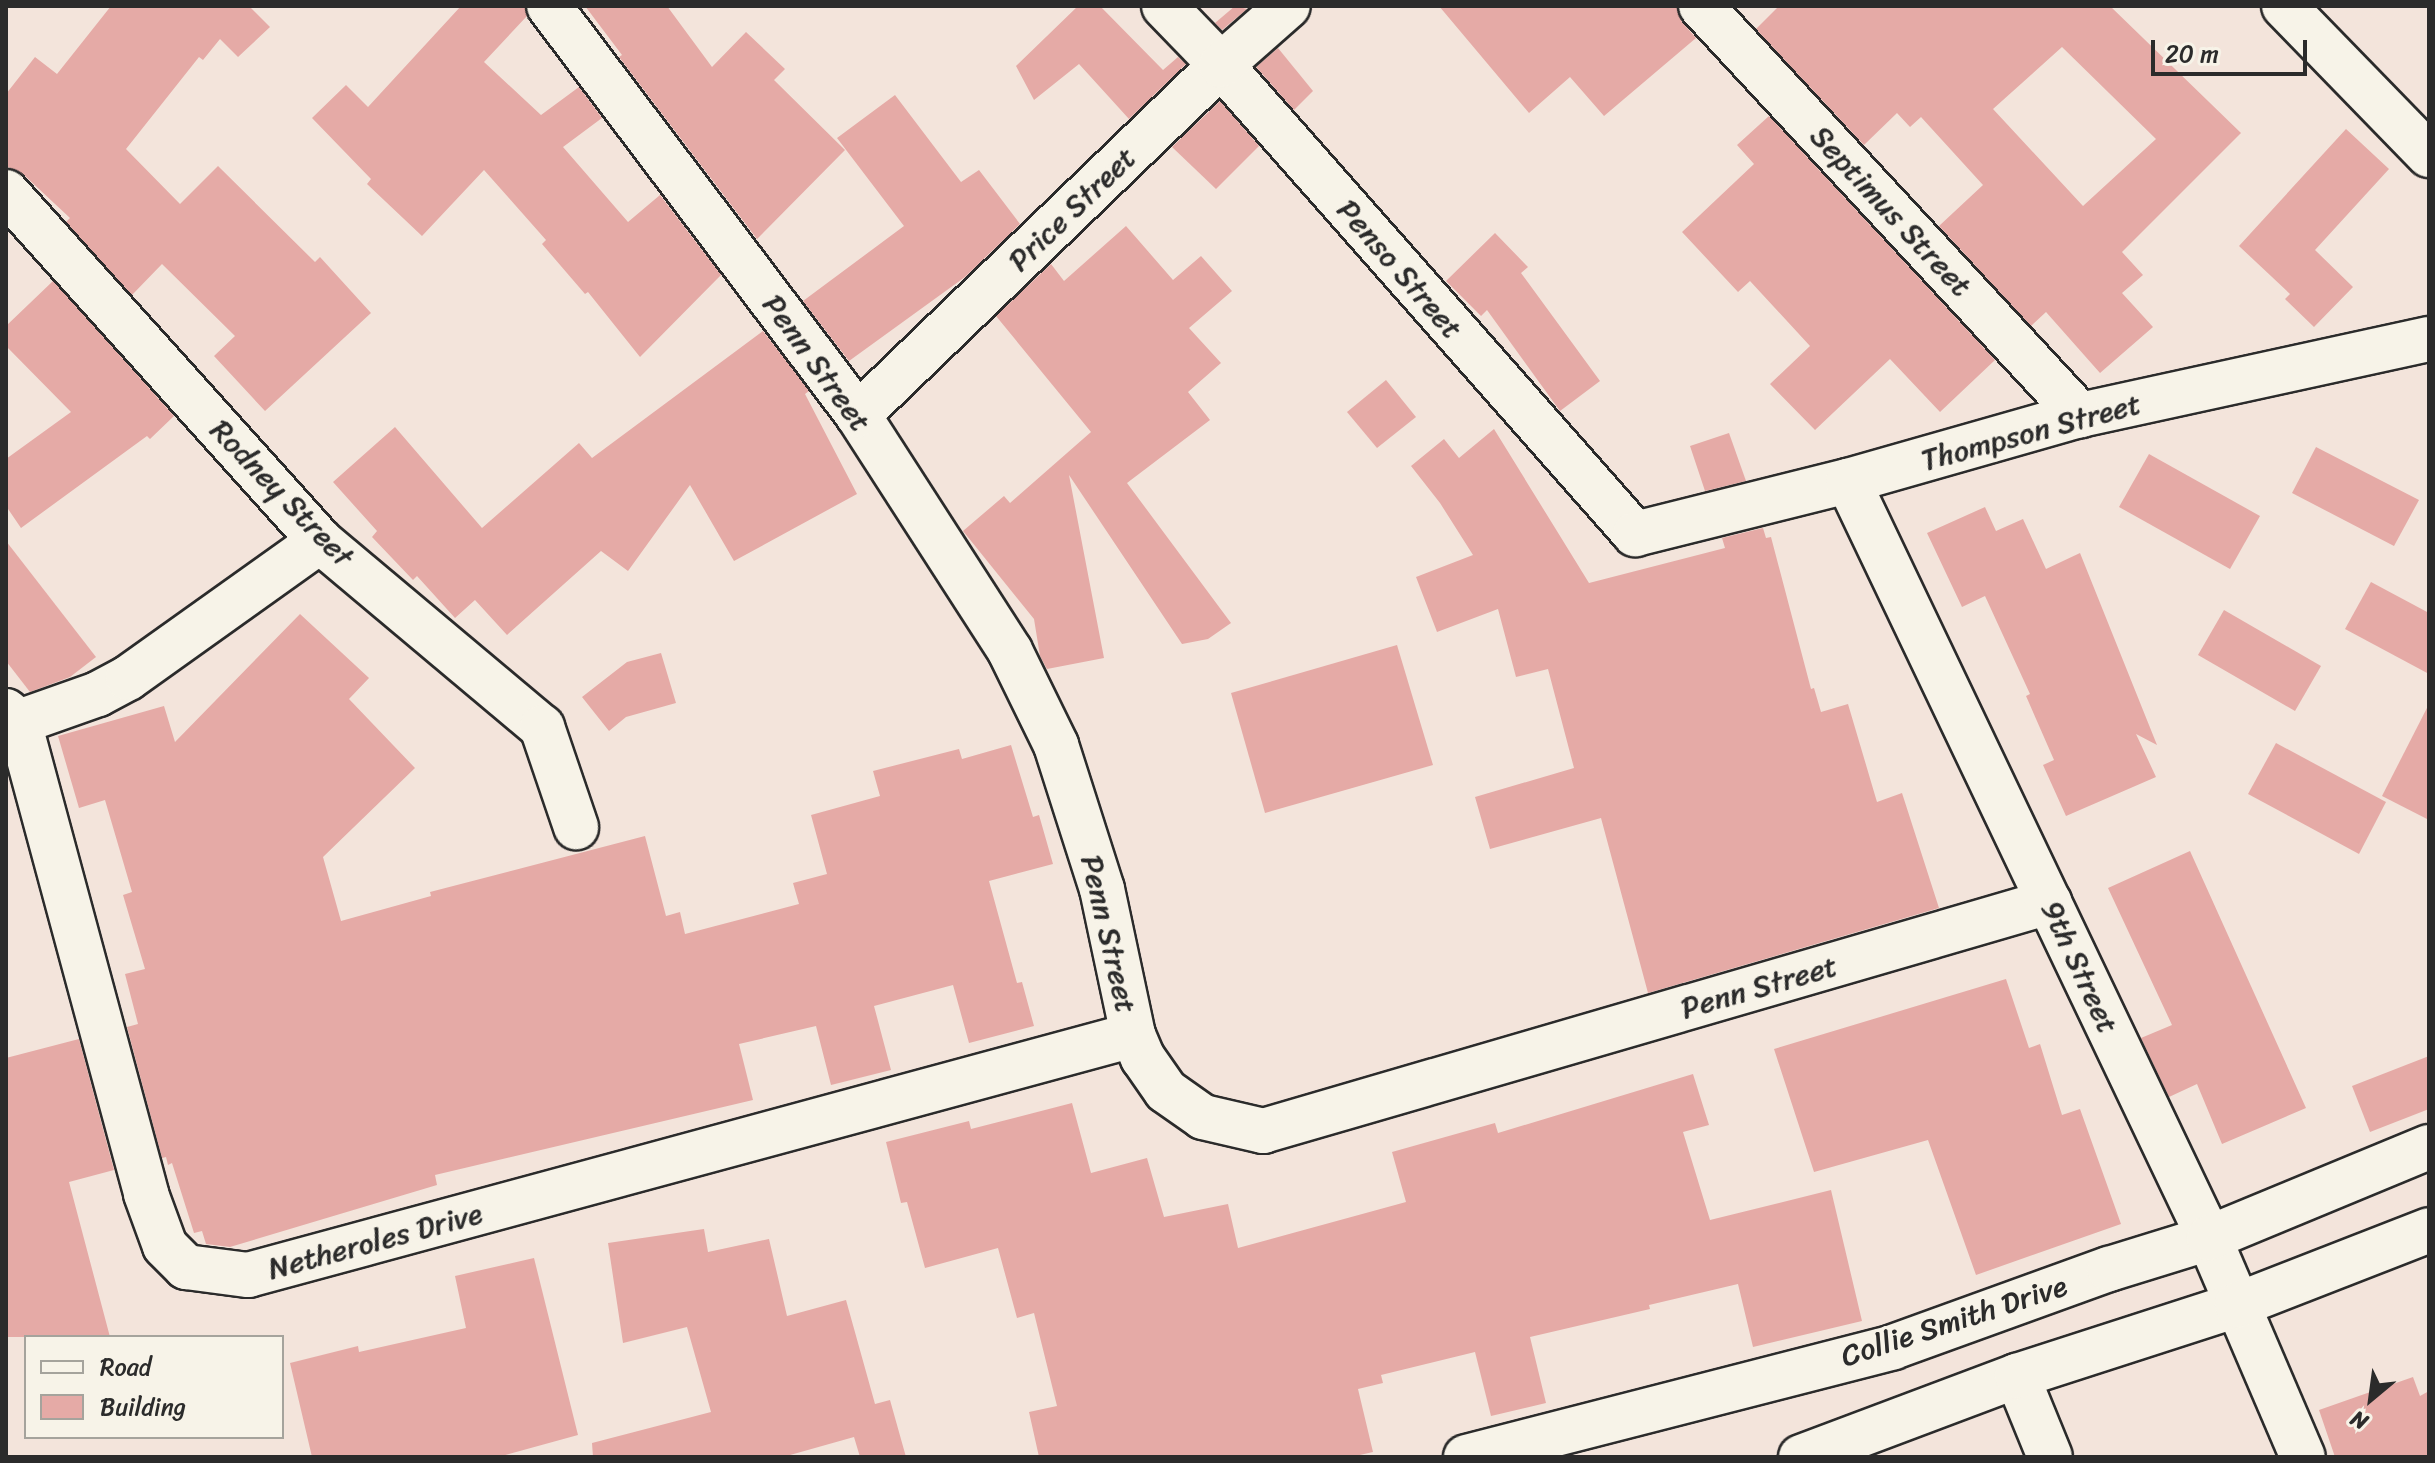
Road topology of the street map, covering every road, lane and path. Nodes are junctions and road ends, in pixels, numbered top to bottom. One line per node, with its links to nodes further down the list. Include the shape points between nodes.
1 (549, 6): 10 (street, Penn Street)
2 (1164, 6): 6 (street, Penso Street)
3 (1288, 6): 6 (street, Price Street)
4 (1701, 6): 11 (street, Septimus Street)
5 (2284, 6): 7 (street)
6 (1221, 65): 10 (street, Price Street); 13 (street, Penso Street)
7 (2429, 155)
8 (6, 192): 14 (street, Rodney Street)
9 (2429, 339): 11 (street, Thompson Street)
10 (858, 415): 18 (street, Penn Street, via 1010,651 1056,745 1102,889)
11 (2080, 415): 12 (street, Thompson Street)
12 (1848, 481): 13 (street, Thompson Street); 17 (street, 9th Street)
13 (1635, 534)
14 (320, 541): 15 (street, via 128,678 98,694); 16 (street, Rodney Street, via 542,727)
15 (13, 717): 18 (street, Netheroles Drive, via 146,1194 165,1246 186,1267 248,1275)
16 (576, 827)
17 (2049, 902): 18 (street, Penn Street, via 1263,1131 1203,1117 1166,1091); 21 (street, 9th Street)
18 (1133, 1035)
19 (2429, 1147): 21 (street, Collie Smith Drive)
20 (2429, 1230): 22 (street)
21 (2209, 1238): 22 (street, 9th Street); 24 (street, Collie Smith Drive, via 1893,1347)
22 (2237, 1305): 23 (street); 27 (street, 9th Street)
23 (2017, 1376): 25 (street); 26 (street)
24 (1466, 1457)
25 (1801, 1457)
26 (2050, 1457)
27 (2303, 1457)

